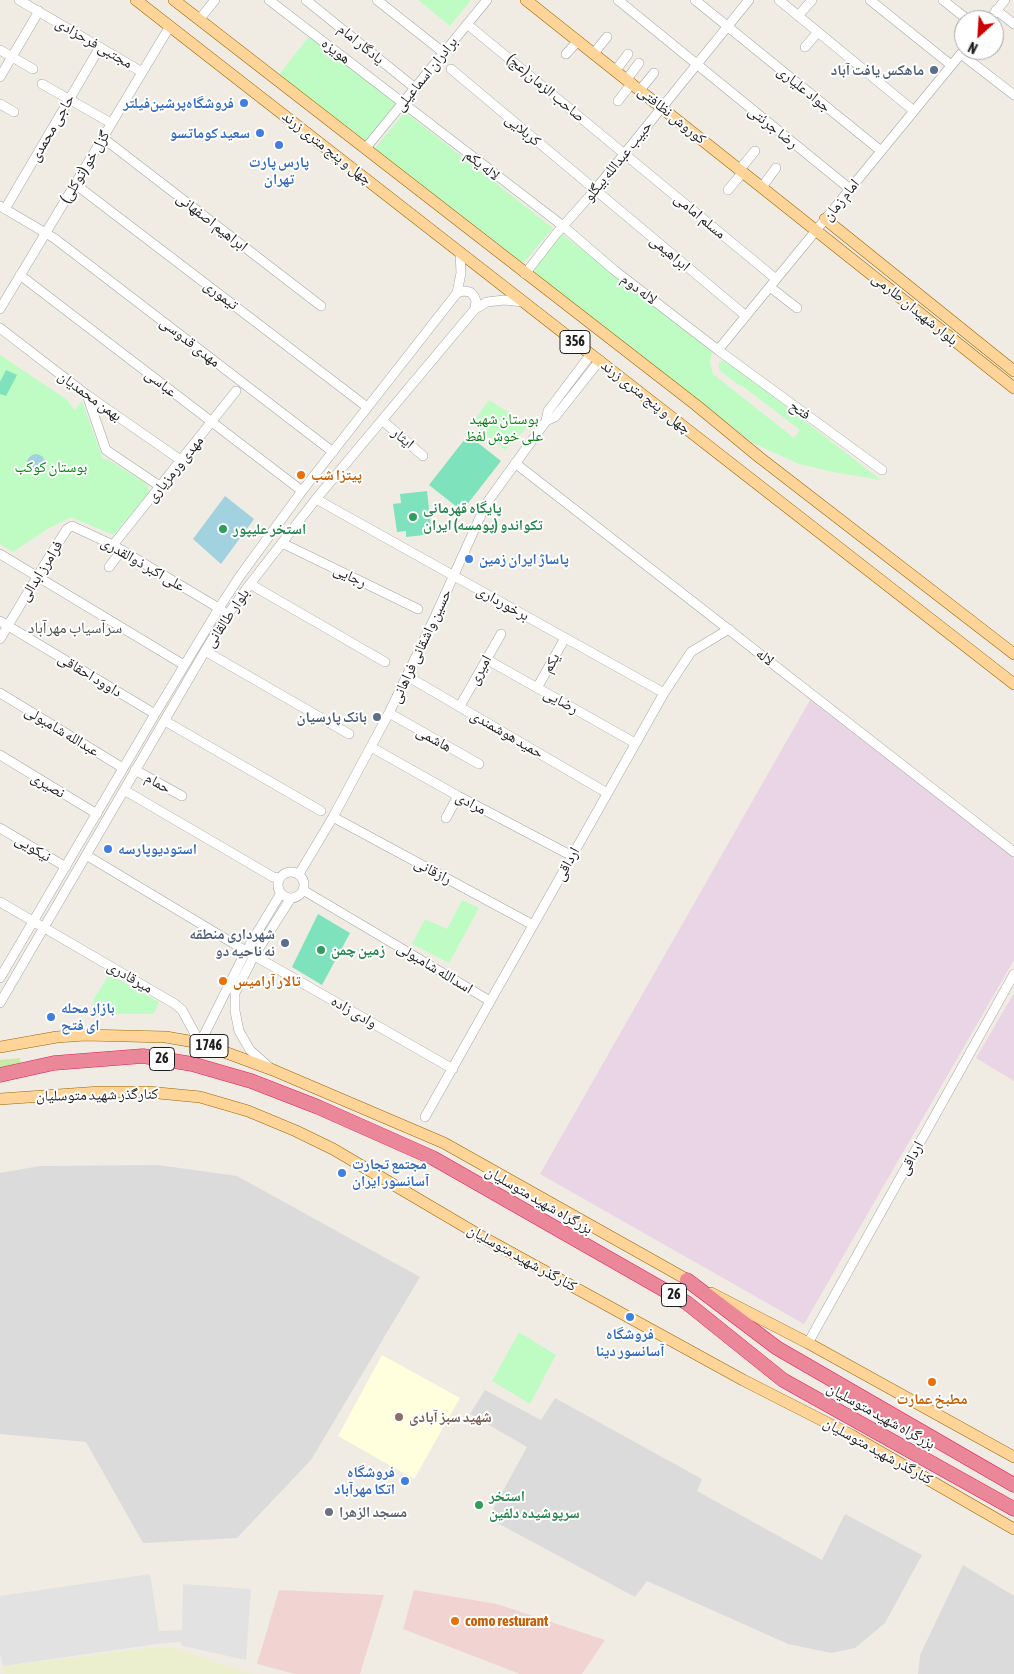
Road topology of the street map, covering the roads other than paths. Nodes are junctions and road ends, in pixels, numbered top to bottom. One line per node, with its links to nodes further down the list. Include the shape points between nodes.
1 (19, 0): 20 (street, مجتبی فرحزادی)
2 (136, 0): 26 (main road, چهل و پنج متری زرند / 356)
3 (174, 0): 23 (main road, چهل و پنج متری زرند / 356)
4 (215, 0): 23 (street)
5 (269, 0): 56 (street, هویزه)
6 (306, 0): 52 (street, یادگار امام)
7 (377, 0): 34 (street)
8 (487, 0): 24 (street, برادران اسماعیلی)
9 (526, 0): 30 (main road, کوروش نظافتی)
10 (618, 0): 42 (street, رضا جرئتی)
11 (695, 0): 27 (street, جواد علیاری)
12 (749, 0): 27 (street, حبیب عبدالله بیگلو)
13 (779, 0): 21 (street)
14 (812, 0): 21 (street)
15 (870, 0): 43 (street)
16 (943, 0): 18 (street)
17 (1005, 0): 19 (street)
18 (956, 10)
19 (996, 10)
20 (39, 12): 31 (street, مجتبی فرحزادی); 38 (street)
21 (798, 16): 28 (street)
22 (1004, 16): 25 (street)
23 (199, 20): 63 (main road, چهل و پنج متری زرند / 356)
24 (467, 24): 34 (street, برادران اسماعیلی); 66 (street, صاحب الزمان(عج))
25 (1014, 24)
26 (170, 26): 47 (street, گزل خو (توکلی)); 79 (main road, چهل و پنج متری زرند / 356)
27 (728, 26): 42 (street, حبیب عبدالله بیگلو); 65 (street, جواد علیاری)
28 (818, 32): 32 (street); 59 (street)
29 (607, 37): 35 (street)
30 (578, 41): 35 (main road, کوروش نظافتی); 36 (street)
31 (100, 47): 47 (street, مجتبی فرحزادی); 54 (street, حاجی محمدی)
32 (805, 48)
33 (0, 50): 38 (street)
34 (444, 53): 52 (street, برادران اسماعیلی)
35 (594, 53): 46 (main road, کوروش نظافتی)
36 (566, 54)
37 (628, 54): 46 (street)
38 (12, 56): 44 (street); 49 (street)
39 (955, 60): 43 (street, امام زمان)
40 (972, 60): 53 (street)
41 (639, 63): 51 (street)
42 (696, 64): 58 (street, حبیب عبدالله بیگلو); 71 (street, رضا جرئتی)
43 (951, 65): 59 (street, امام زمان)
44 (34, 69)
45 (452, 69): 72 (street, کربلایی)
46 (616, 70): 51 (main road, کوروش نظافتی)
47 (142, 72): 61 (street, گزل خو (توکلی))
48 (654, 73): 51 (street)
49 (0, 77)
50 (42, 84): 54 (street)
51 (633, 84): 55 (street); 58 (main road, کوروش نظافتی)
52 (415, 88): 56 (street, برادران اسماعیلی)
53 (1014, 95)
54 (69, 99): 61 (street); 74 (street, حاجی محمدی)
55 (618, 101)
56 (402, 103): 63 (street, برادران اسماعیلی); 76 (street, لاله یکم)
57 (0, 104): 60 (street)
58 (662, 107): 66 (street, حبیب عبدالله بیگلو); 68 (main road, کوروش نظافتی)
59 (914, 111): 65 (street, امام زمان)
60 (14, 112)
61 (111, 123): 62 (street, گزل خو (توکلی))
62 (103, 138): 69 (street, گزل خو (توکلی)); 85 (street, ابراهیم اصفهانی)
63 (365, 149): 81 (main road, چهل و پنج متری زرند / 356)
64 (755, 151): 68 (street)
65 (881, 151): 71 (street, امام زمان)
66 (624, 153): 72 (street, حبیب عبدالله بیگلو); 82 (street, مسلم امامی)
67 (776, 168): 70 (street)
68 (741, 170): 70 (main road, کوروش نظافتی); 73 (street)
69 (75, 184): 78 (street, گزل خو (توکلی)); 100 (street, تیموری)
70 (762, 187): 77 (main road, کوروش نظافتی)
71 (850, 189): 75 (street, امام زمان)
72 (595, 190): 76 (street, حبیب عبدالله بیگلو); 89 (street, ابراهیمی)
73 (728, 190)
74 (2, 207): 78 (street, مهدی قدوسی)
75 (825, 219): 77 (street, امام زمان); 94 (main road, بلوار شهیدان طارمی)
76 (563, 226): 81 (street, حبیب عبدالله بیگلو); 92 (street, لاله دوم)
77 (816, 230): 82 (street, امام زمان); 96 (main road, بلوار شهیدان طارمی)
78 (46, 232): 80 (street, گزل خو (توکلی)); 103 (street, مهدی قدوسی)
79 (460, 252): 83 (street, بلوار طالقانی, via 461,273); 84 (main road, چهل و پنج متری زرند / 356)
80 (20, 274): 86 (street, گزل خو (توکلی)); 102 (street, عباسی)
81 (525, 274): 91 (main road, چهل و پنج متری زرند / 356)
82 (773, 283): 87 (street, مسلم امامی); 89 (street, امام زمان)
83 (457, 293): 88 (street, via 470,292 476,301); 100 (street, بلوار طالقانی)
84 (523, 302): 88 (street, via 487,302); 93 (main road, چهل و پنج متری زرند / 356)
85 (321, 306)
86 (0, 308)
87 (797, 308)
88 (475, 309): 101 (street, بلوار طالقانی)
89 (746, 316): 92 (street, امام زمان)
90 (0, 328): 98 (street, بهمن محمدیان)
91 (609, 339): 93 (main road); 95 (main road, چهل و پنج متری زرند / 356)
92 (718, 350): 107 (street, فتح)
93 (595, 357): 99 (main road, چهل و پنج متری زرند / 356); 106 (street, حسین واشقانی فراهانی, via 548,411 546,421)
94 (1014, 372)
95 (667, 384): 99 (main road, via 650,376 641,378 640,387); 129 (main road, چهل و پنج متری زرند / 356)
96 (1014, 388)
97 (236, 391): 102 (street, مهدی ورمزیاری)
98 (87, 395): 105 (street, بهمن محمدیان); 108 (street, via 106,450)
99 (648, 398): 134 (main road, چهل و پنج متری زرند / 356)
100 (367, 407): 103 (street, بلوار طالقانی)
101 (383, 421): 104 (street, ایثار); 110 (street, بلوار طالقانی)
102 (212, 422): 105 (street, مهدی ورمزیاری); 109 (street, عباسی)
103 (333, 452): 109 (street, بلوار طالقانی)
104 (423, 456)
105 (182, 461): 108 (street, مهدی ورمزیاری)
106 (515, 463): 118 (street, حسین واشقانی فراهانی, via 486,504); 124 (street, لاله)
107 (882, 470)
108 (161, 487): 113 (street, مهدی ورمزیاری)
109 (302, 491): 120 (street, بلوار طالقانی)
110 (316, 499): 112 (street, بلوار طالقانی); 118 (street, برخورداری)
111 (67, 529): 113 (street, علی اکبر ذوالقدری, via 76,527); 117 (street, فرامرز ابدالی)
112 (282, 543): 119 (street, بلوار طالقانی); 121 (street, رجایی)
113 (113, 545): 114 (street, علی اکبر ذوالقدری)
114 (122, 550): 116 (street); 120 (street, علی اکبر ذوالقدری)
115 (0, 554): 117 (street)
116 (109, 568)
117 (38, 576): 123 (street, فرامرز ابدالی); 132 (street)
118 (454, 576): 126 (street, برخورداری); 133 (street, حسین واشقانی فراهانی)
119 (250, 584): 122 (street, بلوار طالقانی); 131 (street)
120 (219, 608): 122 (street, علی اکبر ذوالقدری); 132 (street, بلوار طالقانی)
121 (418, 609)
122 (228, 614): 128 (street, بلوار طالقانی)
123 (4, 623): 127 (street, فرامرز ابدالی); 140 (street, داوود احقاقی)
124 (729, 629): 137 (street, ارداقی, via 691,652); 158 (street, لاله)
125 (501, 634): 130 (street, امیری)
126 (565, 638): 135 (street, یکم); 137 (street, برخورداری)
127 (0, 639)
128 (205, 651): 141 (street, بلوار طالقانی); 142 (street)
129 (1014, 654)
130 (486, 659): 135 (street, رضایی); 138 (street, امیری)
131 (384, 662)
132 (184, 665): 140 (street, بلوار طالقانی)
133 (407, 676): 138 (street, حمید هوشمندی); 139 (street, حسین واشقانی فراهانی)
134 (1014, 684)
135 (537, 688): 143 (street, رضایی)
136 (0, 693): 147 (street, عبدالله شامبولی)
137 (664, 693): 143 (street, ارداقی)
138 (460, 706): 150 (street, حمید هوشمندی)
139 (389, 713): 144 (street, حسین واشقانی فراهانی); 146 (street, هاشمی)
140 (155, 714): 147 (street, بلوار طالقانی)
141 (165, 721): 148 (street, بلوار طالقانی); 153 (street)
142 (349, 734)
143 (635, 743): 150 (street, ارداقی)
144 (371, 747): 152 (street, مرادی); 155 (street, حسین واشقانی فراهانی)
145 (0, 755): 154 (street, نصیری)
146 (479, 764)
147 (123, 768): 154 (street, بلوار طالقانی)
148 (135, 770): 149 (street, بلوار طالقانی); 151 (street, حمام)
149 (124, 790): 159 (street, بلوار طالقانی); 163 (street, via 273,877)
150 (607, 793): 160 (street, ارداقی)
151 (182, 796)
152 (458, 796): 156 (street); 160 (street, مرادی)
153 (321, 811)
154 (97, 814): 161 (street, بلوار طالقانی)
155 (333, 817): 162 (street, حسین واشقانی فراهانی); 169 (street, رازقانی)
156 (446, 818)
157 (0, 828): 161 (street, نیکویی)
158 (1014, 852)
159 (86, 855): 170 (street, بلوار طالقانی); 171 (street, وادی زاده)
160 (572, 856): 169 (street, ارداقی)
161 (66, 867): 168 (street, بلوار طالقانی)
162 (299, 874): 163 (street, via 288,872); 164 (street, via 304,881)
163 (280, 878): 165 (street, via 278,886)
164 (303, 890): 166 (street); 174 (street, اسدالله شامبولی)
165 (281, 893): 166 (street); 171 (street)
166 (291, 898): 171 (street)
167 (0, 902): 168 (street)
168 (34, 922): 170 (street, میرقادری); 173 (street, بلوار طالقانی)
169 (533, 925): 174 (street, ارداقی)
170 (44, 927): 175 (street, بلوار طالقانی); 177 (street, میرقادری, via 175,1004 182,1010)
171 (250, 954): 177 (street); 179 (street, وادی زاده); 180 (street, via 235,993 236,1022 250,1050)
172 (1014, 974): 185 (street, ارداقی)
173 (0, 978)
174 (490, 1001): 179 (street, ارداقی)
175 (0, 1003)
176 (0, 1041): 178 (street)
177 (200, 1043): 178 (main road, 1746, via 166,1036 85,1035); 180 (main road, 1746)
178 (5, 1047)
179 (454, 1069): 183 (street, ارداقی)
180 (274, 1070): 184 (main road, 1746, via 444,1143)
181 (1, 1075): 186 (highway, بزرگراه شهید متوسلیان / 26, via 54,1063 143,1056 192,1064 251,1081 318,1107 433,1158 687,1303)
182 (0, 1099): 187 (main road, کنارگذر شهید متوسلیان, via 148,1092 200,1097 256,1115 333,1149 479,1235 743,1380)
183 (425, 1117)
184 (687, 1280): 185 (main road); 189 (highway, بزرگراه شهید متوسلیان / 26, via 777,1348)
185 (808, 1343): 188 (main road)
186 (793, 1386): 187 (main road); 190 (highway, بزرگراه شهید متوسلیان / 26)
187 (851, 1435): 191 (main road, کنارگذر شهید متوسلیان)
188 (1014, 1457)
189 (1014, 1484)
190 (1014, 1509)
191 (1014, 1529)

